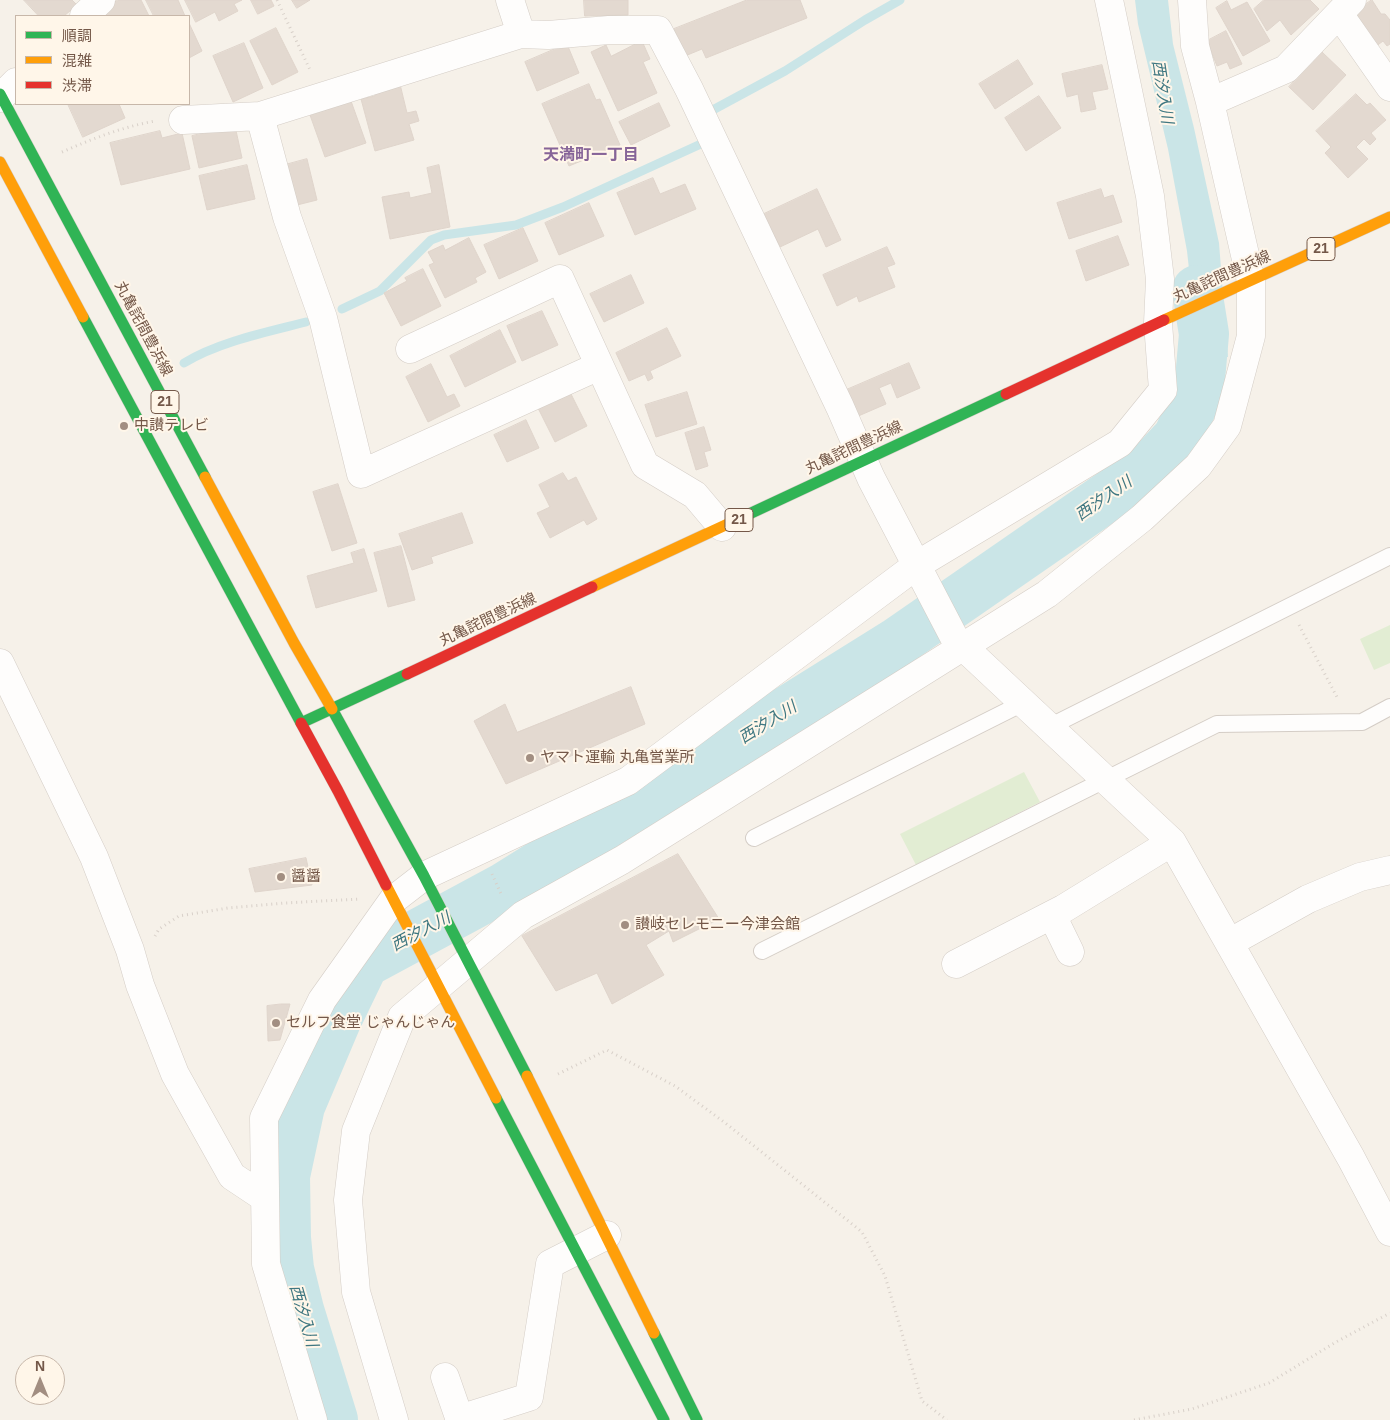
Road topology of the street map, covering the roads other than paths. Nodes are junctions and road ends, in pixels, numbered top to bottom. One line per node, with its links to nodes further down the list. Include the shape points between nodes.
1 (100, 0): 6 (street)
2 (510, 0): 7 (street)
3 (1109, 0): 16 (street, via 1150,196)
4 (1192, 0): 10 (street, via 1195,46)
5 (1345, 7): 8 (street); 10 (street, via 1286,69)
6 (85, 15)
7 (521, 34): 11 (street); 19 (street, via 658,30 689,89)
8 (1390, 87)
9 (4, 93): 27 (main road, 丸亀詫間豊浜線 / 21, via 294,643)
10 (1210, 102): 15 (street)
11 (260, 116): 12 (street); 18 (street, via 287,217 323,318 361,474)
12 (183, 120)
13 (0, 162): 28 (main road, 21)
14 (1390, 217): 15 (main road, 丸亀詫間豊浜線 / 21)
15 (1251, 281): 16 (main road, 丸亀詫間豊浜線 / 21); 23 (street, via 1251,336 1227,426 1198,466 1142,518 1047,594)
16 (1167, 319): 19 (main road, 丸亀詫間豊浜線 / 21); 22 (street, via 1163,390 1120,443)
17 (410, 350): 18 (street, via 560,279)
18 (599, 366): 20 (street, via 645,465 695,495)
19 (863, 460): 20 (main road, 丸亀詫間豊浜線 / 21); 22 (street)
20 (722, 527): 27 (main road, 丸亀詫間豊浜線 / 21)
21 (1390, 556): 29 (lane)
22 (918, 565): 23 (street); 34 (street, via 628,781)
23 (958, 642): 25 (street); 40 (street, via 622,860 524,915)
24 (0, 663): 43 (street, via 94,857 175,1074 232,1176)
25 (1023, 702): 29 (street); 31 (lane)
26 (1390, 707): 30 (lane, via 1362,722 1217,724)
27 (332, 709): 28 (main road, 丸亀詫間豊浜線 / 21); 34 (main road)
28 (301, 724): 35 (main road)
29 (1049, 727): 30 (street)
30 (1105, 780): 32 (street); 38 (lane)
31 (754, 838)
32 (1172, 842): 36 (street); 37 (street)
33 (1390, 870): 37 (street, via 1360,877 1308,899)
34 (424, 876): 35 (street); 40 (main road)
35 (393, 900): 42 (main road); 43 (street, via 322,1000 264,1118)
36 (1052, 915): 39 (street); 41 (street)
37 (1229, 943): 44 (street)
38 (762, 951)
39 (1070, 952)
40 (467, 962): 42 (street); 45 (main road)
41 (956, 964)
42 (439, 985): 46 (main road); 50 (street, via 402,1017 356,1131 348,1200 356,1292)
43 (265, 1198): 49 (street, via 266,1264)
44 (1390, 1232)
45 (607, 1235): 46 (street); 52 (main road)
46 (576, 1251): 48 (street, via 550,1264 528,1397); 51 (main road)
47 (445, 1376): 48 (street)
48 (459, 1419)
49 (313, 1420)
50 (394, 1420)
51 (664, 1420)
52 (697, 1420)

